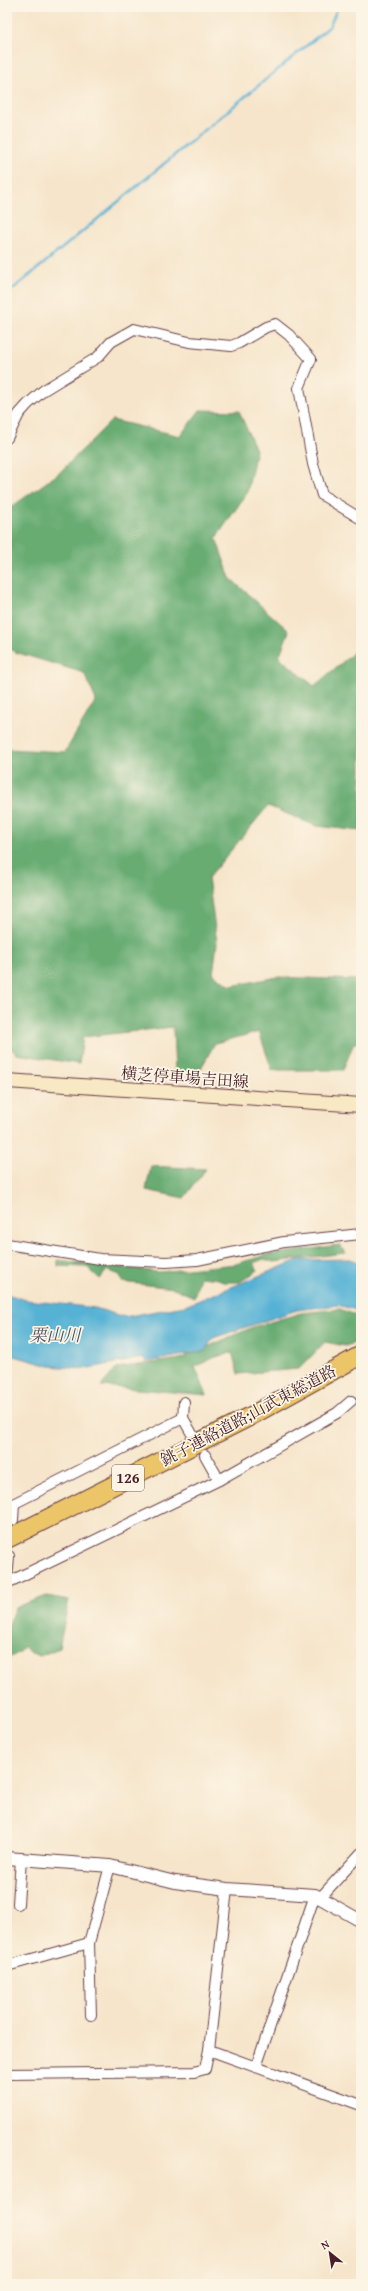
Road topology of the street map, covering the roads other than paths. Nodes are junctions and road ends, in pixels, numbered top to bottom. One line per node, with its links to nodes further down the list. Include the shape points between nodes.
1 (7, 438): 2 (street, via 19,414 44,390 98,357 111,342 134,329 189,342 230,346 275,324 289,334 311,359 299,388 313,464 322,495)
2 (361, 519)
3 (7, 1081): 4 (main road, 横芝停車場吉田線)
4 (361, 1105)
5 (361, 1234): 6 (street, via 284,1242 197,1260 166,1262 100,1259)
6 (7, 1244)
7 (361, 1355): 16 (highway, 銚子連絡道路;山武東総道路 / 126)
8 (351, 1401): 13 (street, via 337,1413)
9 (184, 1402): 10 (street)
10 (183, 1418): 11 (street); 14 (street)
11 (192, 1434)
12 (205, 1455): 13 (street)
13 (219, 1480): 17 (street)
14 (11, 1506): 15 (street)
15 (13, 1520)
16 (8, 1548): 17 (street)
17 (7, 1582)
18 (361, 1853): 23 (street)
19 (7, 1858): 20 (street)
20 (21, 1859): 21 (street); 24 (street)
21 (110, 1866): 22 (street, via 175,1882); 26 (street)
22 (228, 1889): 23 (street); 29 (street)
23 (318, 1897): 25 (street); 30 (street)
24 (18, 1904)
25 (361, 1921)
26 (89, 1943): 27 (street); 28 (street)
27 (7, 1966)
28 (91, 2015)
29 (209, 2050): 30 (street); 31 (street, via 205,2069 199,2071)
30 (256, 2067): 32 (street)
31 (7, 2074)
32 (361, 2105)

